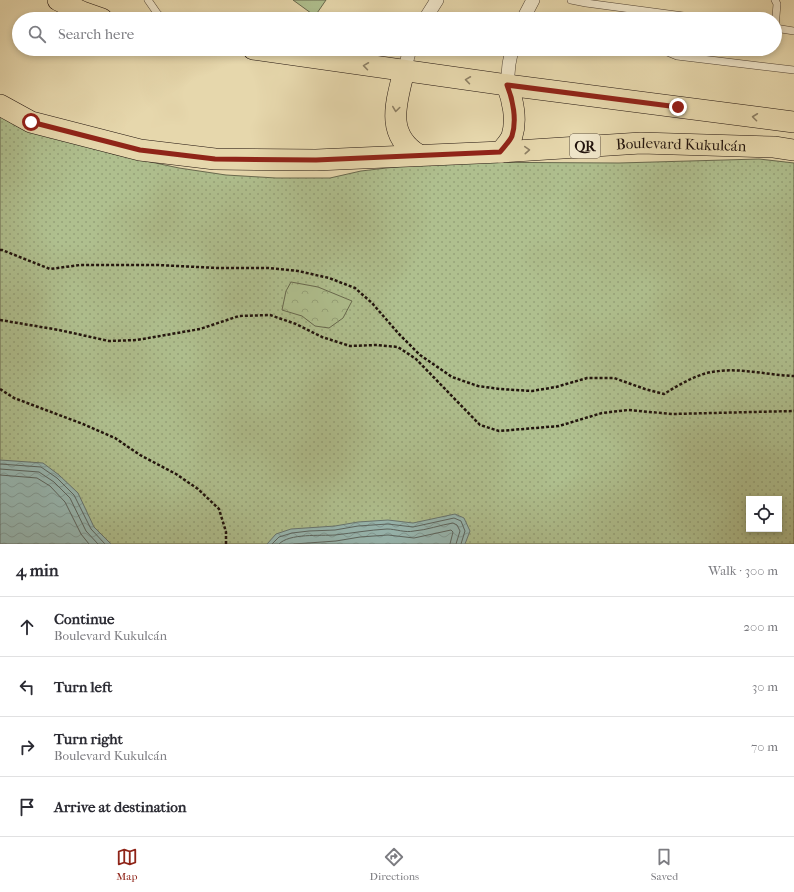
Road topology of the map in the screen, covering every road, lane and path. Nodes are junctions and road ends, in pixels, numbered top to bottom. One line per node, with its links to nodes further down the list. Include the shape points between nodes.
1 (58, 0): 8 (main road)
2 (148, 0): 9 (lane)
3 (437, 0): 10 (street)
4 (533, 0): 11 (street)
5 (571, 0): 7 (lane)
6 (775, 0): 13 (lane)
7 (586, 2): 12 (lane)
8 (82, 12)
9 (156, 12)
10 (429, 12)
11 (527, 12)
12 (635, 12)
13 (776, 12)
14 (782, 29): 15 (lane)
15 (794, 31)
16 (301, 56): 21 (main road, one-way to 16)
17 (408, 56): 21 (street)
18 (510, 56): 22 (street)
19 (677, 56): 20 (lane)
20 (794, 70)
21 (404, 71): 22 (main road, one-way to 21); 27 (main road, one-way to 27, via 395,117 396,124 401,139)
22 (507, 85): 24 (main road, one-way to 22); 26 (main road, via 512,103 512,137)
23 (0, 105): 27 (main road, Boulevard Kukulcán / QR, via 31,122 140,150 215,159 316,160)
24 (794, 122)
25 (794, 150): 26 (main road, Boulevard Kukulcán / QR, one-way to 25, via 641,143 774,147)
26 (500, 152): 27 (main road, Boulevard Kukulcán / QR)
27 (418, 155)
28 (0, 250): 30 (path, via 50,269 80,265 268,268 329,278 355,288 420,355 452,377 478,386 532,391 587,378 614,378 664,394 706,373 749,371 773,376)
29 (0, 320): 32 (path, via 109,341 136,340 200,329 239,316 270,315 350,346 398,347 416,358 480,424 499,431 559,426 602,413 628,410 672,414)
30 (794, 376)
31 (0, 389): 33 (path, via 14,398 115,438 198,489 218,509 226,532)
32 (794, 411)
33 (226, 544)

